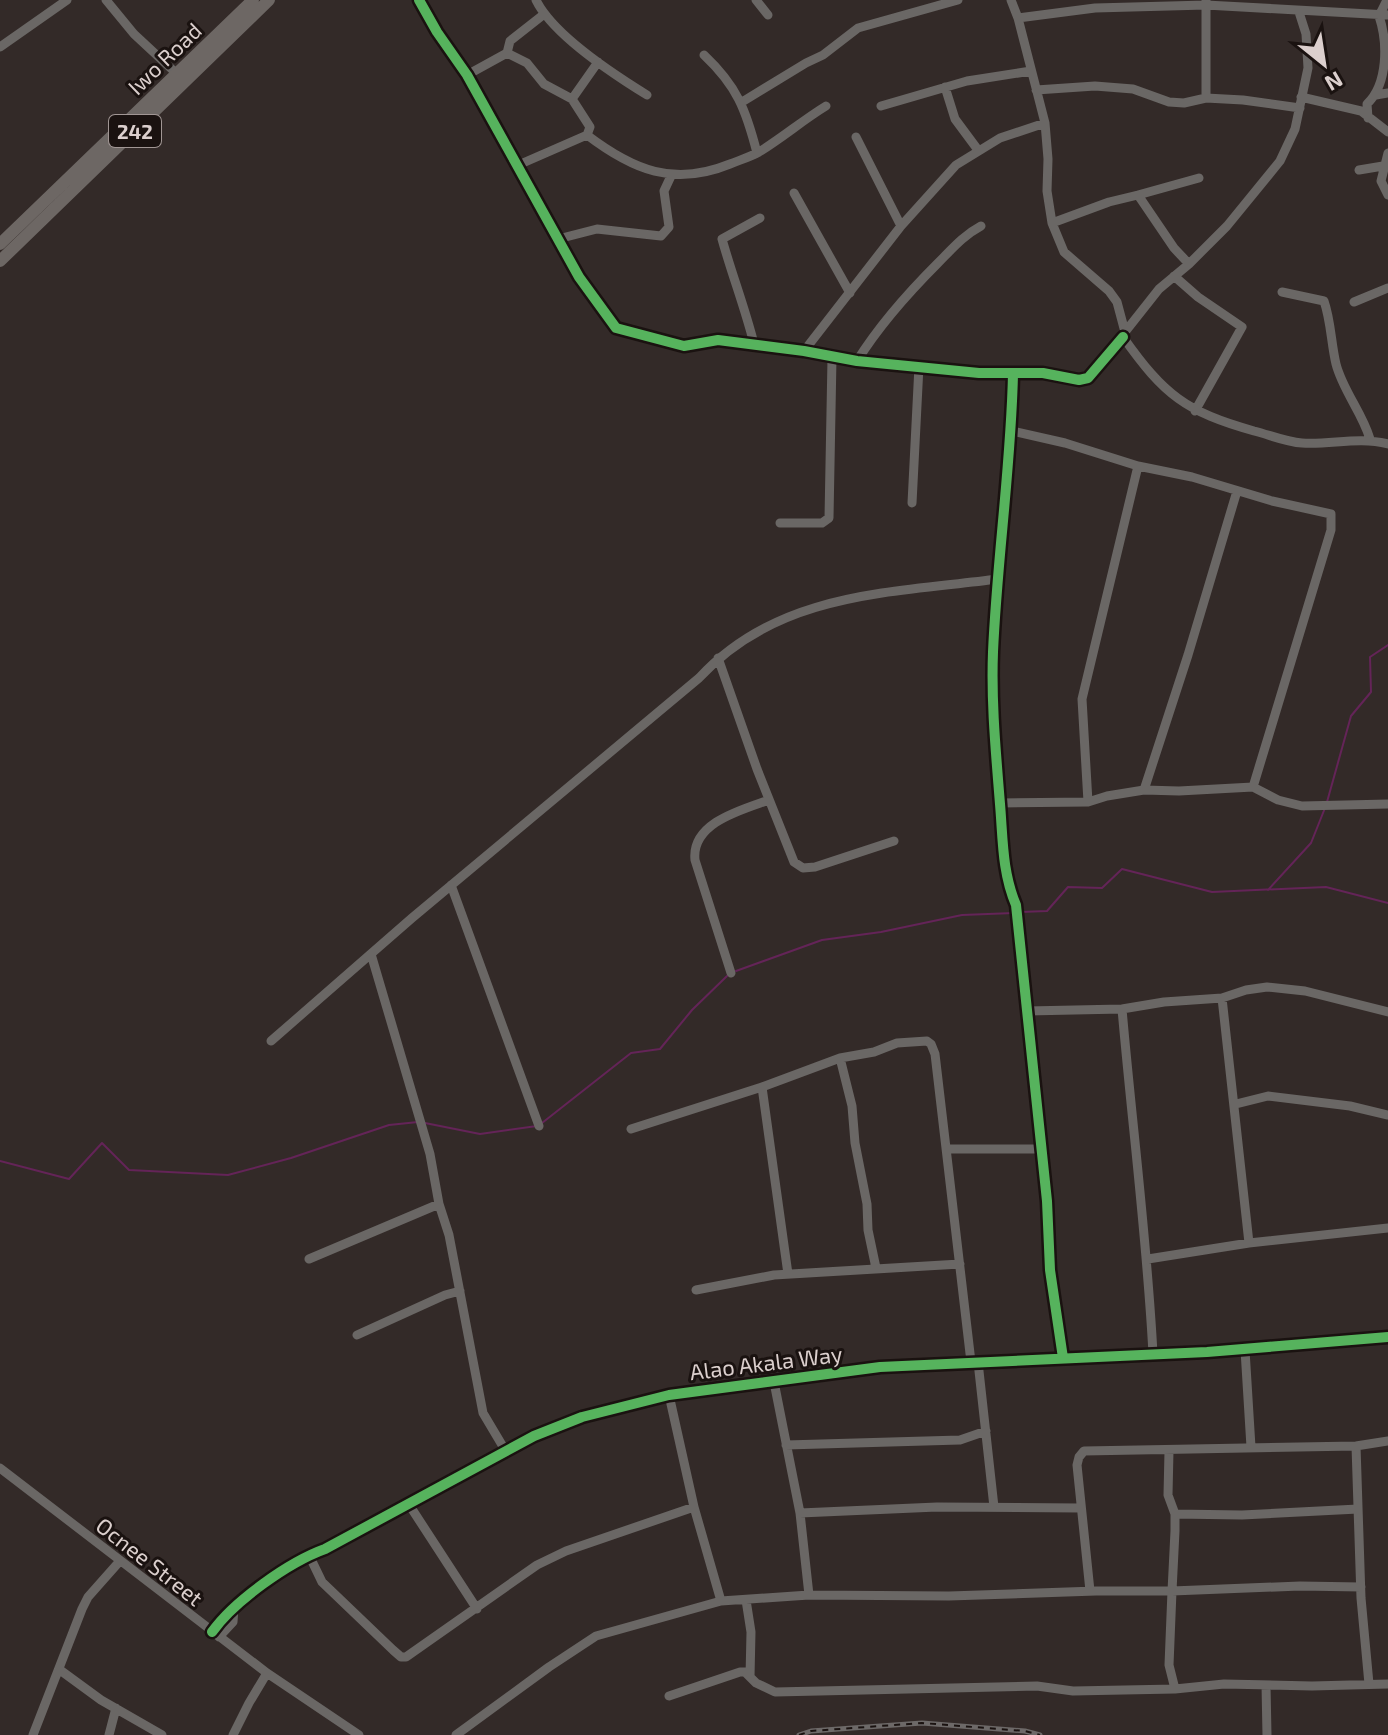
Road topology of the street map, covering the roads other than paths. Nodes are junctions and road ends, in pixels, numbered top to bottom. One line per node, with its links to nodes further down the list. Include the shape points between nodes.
1 (67, 0): 18 (street)
2 (106, 0): 23 (street)
3 (253, 0): 23 (main road, Iwo Road)
4 (269, 0): 58 (main road, Iwo Road / 242)
5 (419, 0): 24 (street)
6 (536, 0): 14 (street)
7 (756, 0): 15 (street)
8 (958, 0): 12 (street)
9 (1011, 0): 17 (street)
10 (1387, 0): 16 (street)
11 (1206, 3): 13 (street); 17 (street); 30 (street)
12 (919, 4): 32 (street, via 858,28)
13 (1299, 12): 16 (street); 33 (street, via 1308,54)
14 (543, 15): 19 (street, via 510,41); 21 (street)
15 (768, 15)
16 (1384, 15): 29 (street, via 1383,73)
17 (1018, 18): 22 (street)
18 (0, 47)
19 (507, 53): 24 (street); 31 (street)
20 (704, 55): 32 (street)
21 (598, 62): 28 (street); 31 (street)
22 (1031, 71): 25 (street); 26 (street)
23 (177, 74): 57 (main road, Iwo Road)
24 (467, 75): 44 (street)
25 (945, 87): 35 (street); 41 (street, via 955,119)
26 (1036, 90): 30 (street, via 1095,86 1133,89 1169,102); 37 (street)
27 (1388, 93): 29 (street)
28 (647, 95)
29 (1376, 95): 36 (street)
30 (1206, 98): 33 (street)
31 (572, 99): 39 (street, via 590,127)
32 (742, 102): 42 (street)
33 (1300, 102): 36 (street); 59 (street, via 1295,129 1277,167)
34 (826, 106): 42 (street)
35 (881, 106)
36 (1365, 111): 38 (street)
37 (1045, 123): 41 (street); 53 (street)
38 (1388, 132)
39 (587, 135): 44 (street); 47 (street, via 631,165)
40 (856, 137): 54 (street)
41 (978, 150): 54 (street, via 956,165)
42 (757, 153): 47 (street, via 710,172)
43 (1388, 153): 45 (street)
44 (516, 166): 56 (street)
45 (1383, 166): 46 (street); 51 (street, via 1381,181)
46 (1359, 170)
47 (671, 176): 56 (street, via 664,191 669,227 663,234 597,229)
48 (1199, 178): 50 (street)
49 (794, 193): 63 (street)
50 (1138, 195): 53 (street); 59 (street)
51 (1388, 195)
52 (760, 218): 66 (street, via 722,239)
53 (1052, 223): 65 (street, via 1064,252 1117,302)
54 (901, 226): 63 (street)
55 (981, 226): 69 (street, via 905,296)
56 (558, 239): 66 (street, via 616,328 684,346 718,340)
57 (0, 244)
58 (0, 261)
59 (1189, 264): 60 (street)
60 (1174, 276): 65 (street); 72 (street, via 1242,327)
61 (1388, 288): 64 (street)
62 (1282, 292): 74 (street, via 1324,301 1336,365)
63 (850, 293): 67 (street)
64 (1354, 302)
65 (1124, 334): 71 (street, via 1084,380); 72 (street, via 1150,376)
66 (754, 344): 67 (street)
67 (804, 351): 68 (street)
68 (832, 358): 69 (street); 79 (street, via 829,518 822,523)
69 (857, 361): 70 (street)
70 (919, 366): 71 (street); 78 (street)
71 (1013, 374): 73 (street)
72 (1195, 411): 74 (street, via 1302,443)
73 (1012, 431): 76 (street); 80 (street)
74 (1370, 439): 75 (street)
75 (1388, 444)
76 (1138, 466): 77 (street); 85 (street, via 1082,699)
77 (1237, 491): 82 (street, via 1333,518); 83 (street)
78 (912, 503)
79 (780, 523)
80 (998, 579): 81 (street, via 818,605 778,620); 86 (street, via 993,722)
81 (718, 658): 84 (street); 89 (street)
82 (1253, 787): 83 (street); 87 (street, via 1302,806)
83 (1144, 790): 85 (street)
84 (769, 800): 88 (street, via 791,857 803,868); 91 (street, via 716,823 695,848)
85 (1088, 802): 86 (street)
86 (1000, 803): 94 (street)
87 (1388, 804)
88 (894, 841)
89 (451, 885): 90 (street); 101 (street)
90 (371, 954): 96 (street); 105 (street, via 430,1154)
91 (731, 973)
92 (1222, 998): 93 (street); 95 (street, via 1267,987); 99 (street)
93 (1122, 1009): 94 (street); 109 (street)
94 (1027, 1011): 104 (street)
95 (1388, 1012)
96 (271, 1041)
97 (840, 1058): 98 (street); 103 (street, via 909,1041 931,1044); 111 (street)
98 (762, 1087): 102 (street); 112 (street)
99 (1236, 1104): 100 (street, via 1268,1096); 107 (street)
100 (1388, 1115)
101 (539, 1126)
102 (631, 1129)
103 (947, 1149): 104 (street); 110 (street)
104 (1041, 1149): 119 (street)
105 (439, 1204): 108 (street); 114 (street)
106 (1388, 1228): 107 (street)
107 (1249, 1243): 109 (street)
108 (309, 1259)
109 (1148, 1259): 118 (street)
110 (960, 1264): 111 (street); 120 (street)
111 (876, 1268): 112 (street)
112 (788, 1274): 113 (street)
113 (696, 1290)
114 (460, 1291): 115 (street); 128 (street, via 483,1413)
115 (357, 1335)
116 (1388, 1337): 117 (street, Alao Akala Way)
117 (1245, 1350): 118 (street, Alao Akala Way); 127 (street)
118 (1153, 1354): 119 (street, Alao Akala Way)
119 (1063, 1358): 120 (street, Alao Akala Way)
120 (974, 1362): 121 (street, Alao Akala Way, via 880,1367); 123 (street)
121 (774, 1382): 122 (street, Alao Akala Way); 125 (street)
122 (669, 1395): 128 (street, Alao Akala Way, via 582,1417); 132 (street)
123 (986, 1431): 125 (street, via 960,1440); 133 (street)
124 (1388, 1441): 126 (street)
125 (786, 1445): 136 (street)
126 (1356, 1446): 127 (street); 135 (street)
127 (1251, 1447): 129 (street)
128 (505, 1450): 131 (street, Alao Akala Way)
129 (1169, 1451): 134 (street, via 1084,1451 1077,1465); 137 (street, via 1168,1495)
130 (0, 1468): 139 (street, Ocnee Street)
131 (408, 1503): 138 (street, Alao Akala Way); 146 (street)
132 (694, 1507): 145 (street); 146 (street, via 559,1554)
133 (994, 1507): 134 (street); 136 (street)
134 (1080, 1508): 141 (street)
135 (1358, 1509): 137 (street); 140 (street)
136 (800, 1513): 143 (street)
137 (1175, 1514): 142 (street)
138 (309, 1555): 146 (street, via 322,1582 401,1657); 148 (street, Alao Akala Way, via 234,1607 233,1622)
139 (119, 1562): 147 (street, Ocnee Street); 151 (street, via 88,1597)
140 (1361, 1587): 142 (street); 154 (street)
141 (1090, 1591): 142 (street); 143 (street)
142 (1172, 1591): 157 (street, via 1169,1665)
143 (809, 1595): 144 (street)
144 (746, 1600): 145 (street); 153 (street)
145 (721, 1601): 165 (street, via 596,1636)
146 (477, 1609)
147 (199, 1622): 148 (street); 149 (street, Ocnee Street)
148 (226, 1624): 149 (street, Alao Akala Way); 150 (street)
149 (216, 1634): 150 (street, Ocnee Street)
150 (231, 1646): 152 (street, Ocnee Street)
151 (60, 1670): 159 (street); 160 (street)
152 (267, 1673): 163 (street); 164 (street, Ocnee Street)
153 (750, 1677): 157 (street, via 775,1692 1037,1686 1073,1691); 158 (street, via 740,1672)
154 (1369, 1684): 155 (street); 156 (street)
155 (1388, 1684)
156 (1266, 1685): 157 (street); 166 (street)
157 (1175, 1689)
158 (669, 1696)
159 (116, 1708): 161 (street); 162 (street)
160 (33, 1735)
161 (109, 1735)
162 (162, 1735)
163 (233, 1735)
164 (359, 1735)
165 (456, 1735)
166 (1267, 1735)

